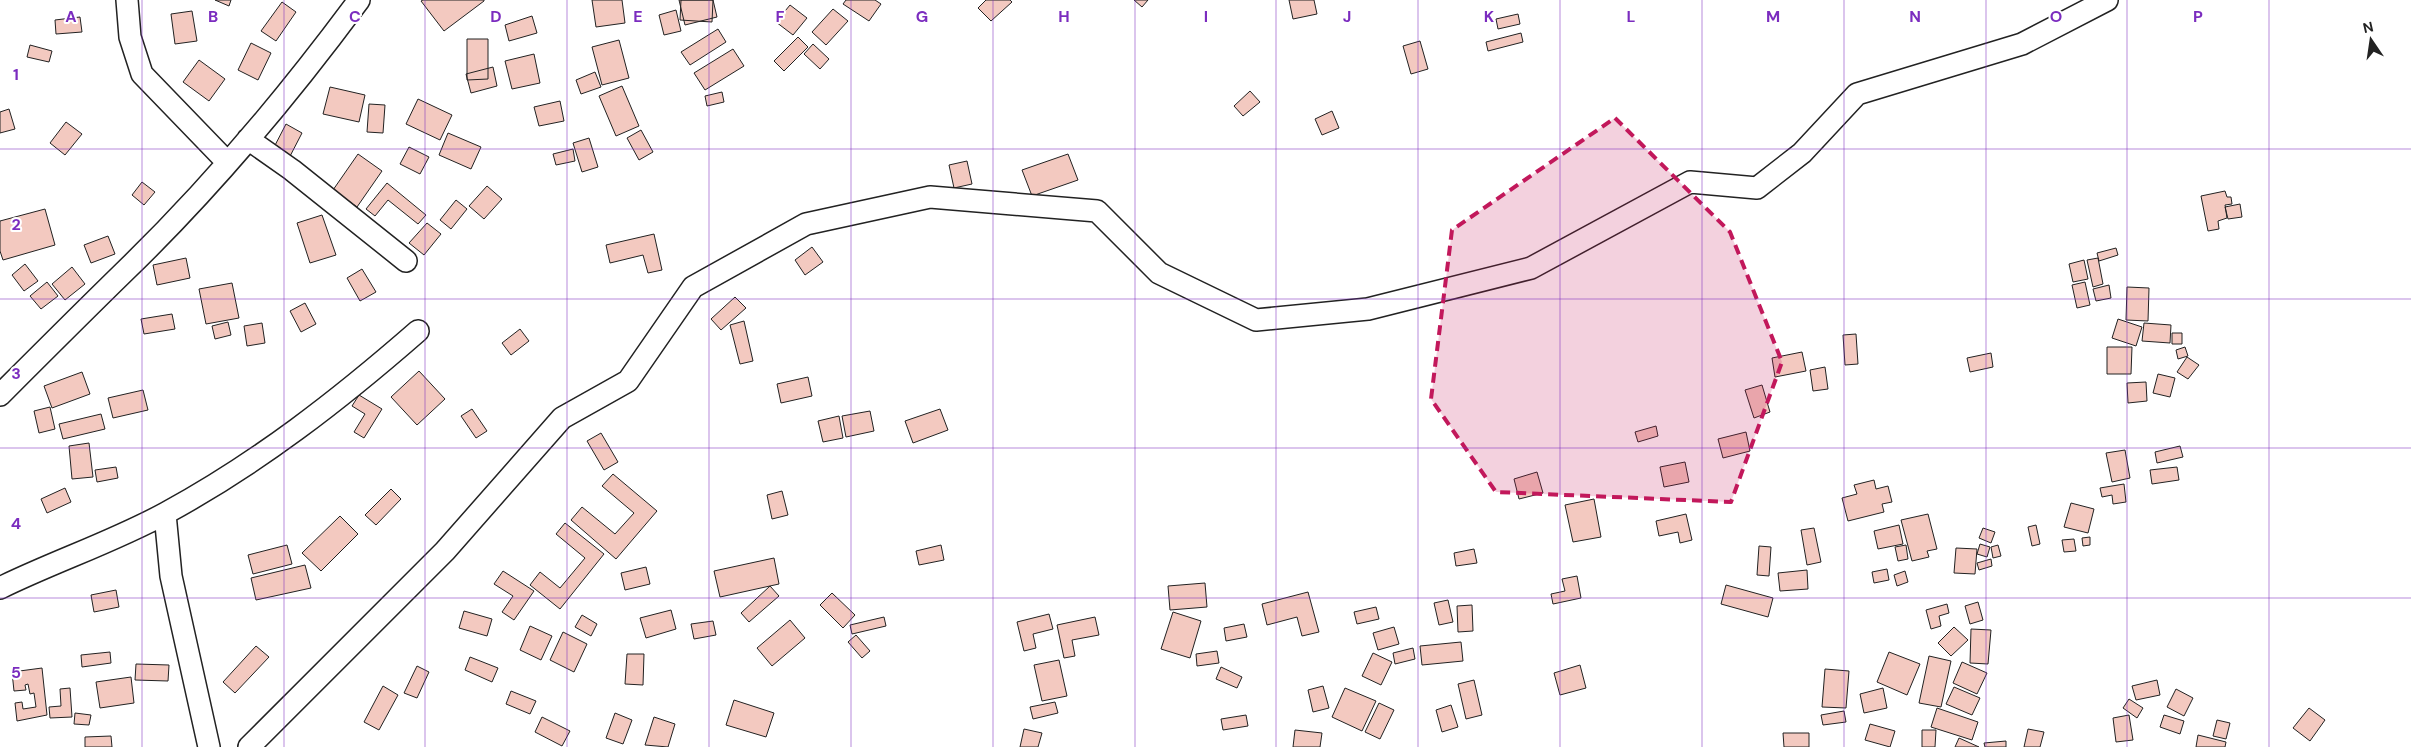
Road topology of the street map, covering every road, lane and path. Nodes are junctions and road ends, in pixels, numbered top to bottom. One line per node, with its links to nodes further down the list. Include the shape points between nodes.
1 (127, 0): 5 (street, via 130,37 142,74)
2 (359, 0): 4 (street)
3 (2107, 0): 12 (street, via 2022,44 1857,94 1802,153 1757,188 1690,182 1531,268 1368,309 1256,320 1159,274 1097,211 930,197 806,224 693,287 628,381 562,418 445,551)
4 (248, 139): 5 (street); 6 (street)
5 (227, 162): 8 (street, via 125,272)
6 (406, 261)
7 (418, 330): 9 (street, via 303,426 236,472)
8 (0, 395)
9 (165, 514): 10 (street, via 91,550); 11 (street, via 171,576)
10 (0, 588)
11 (209, 747)
12 (250, 747)

